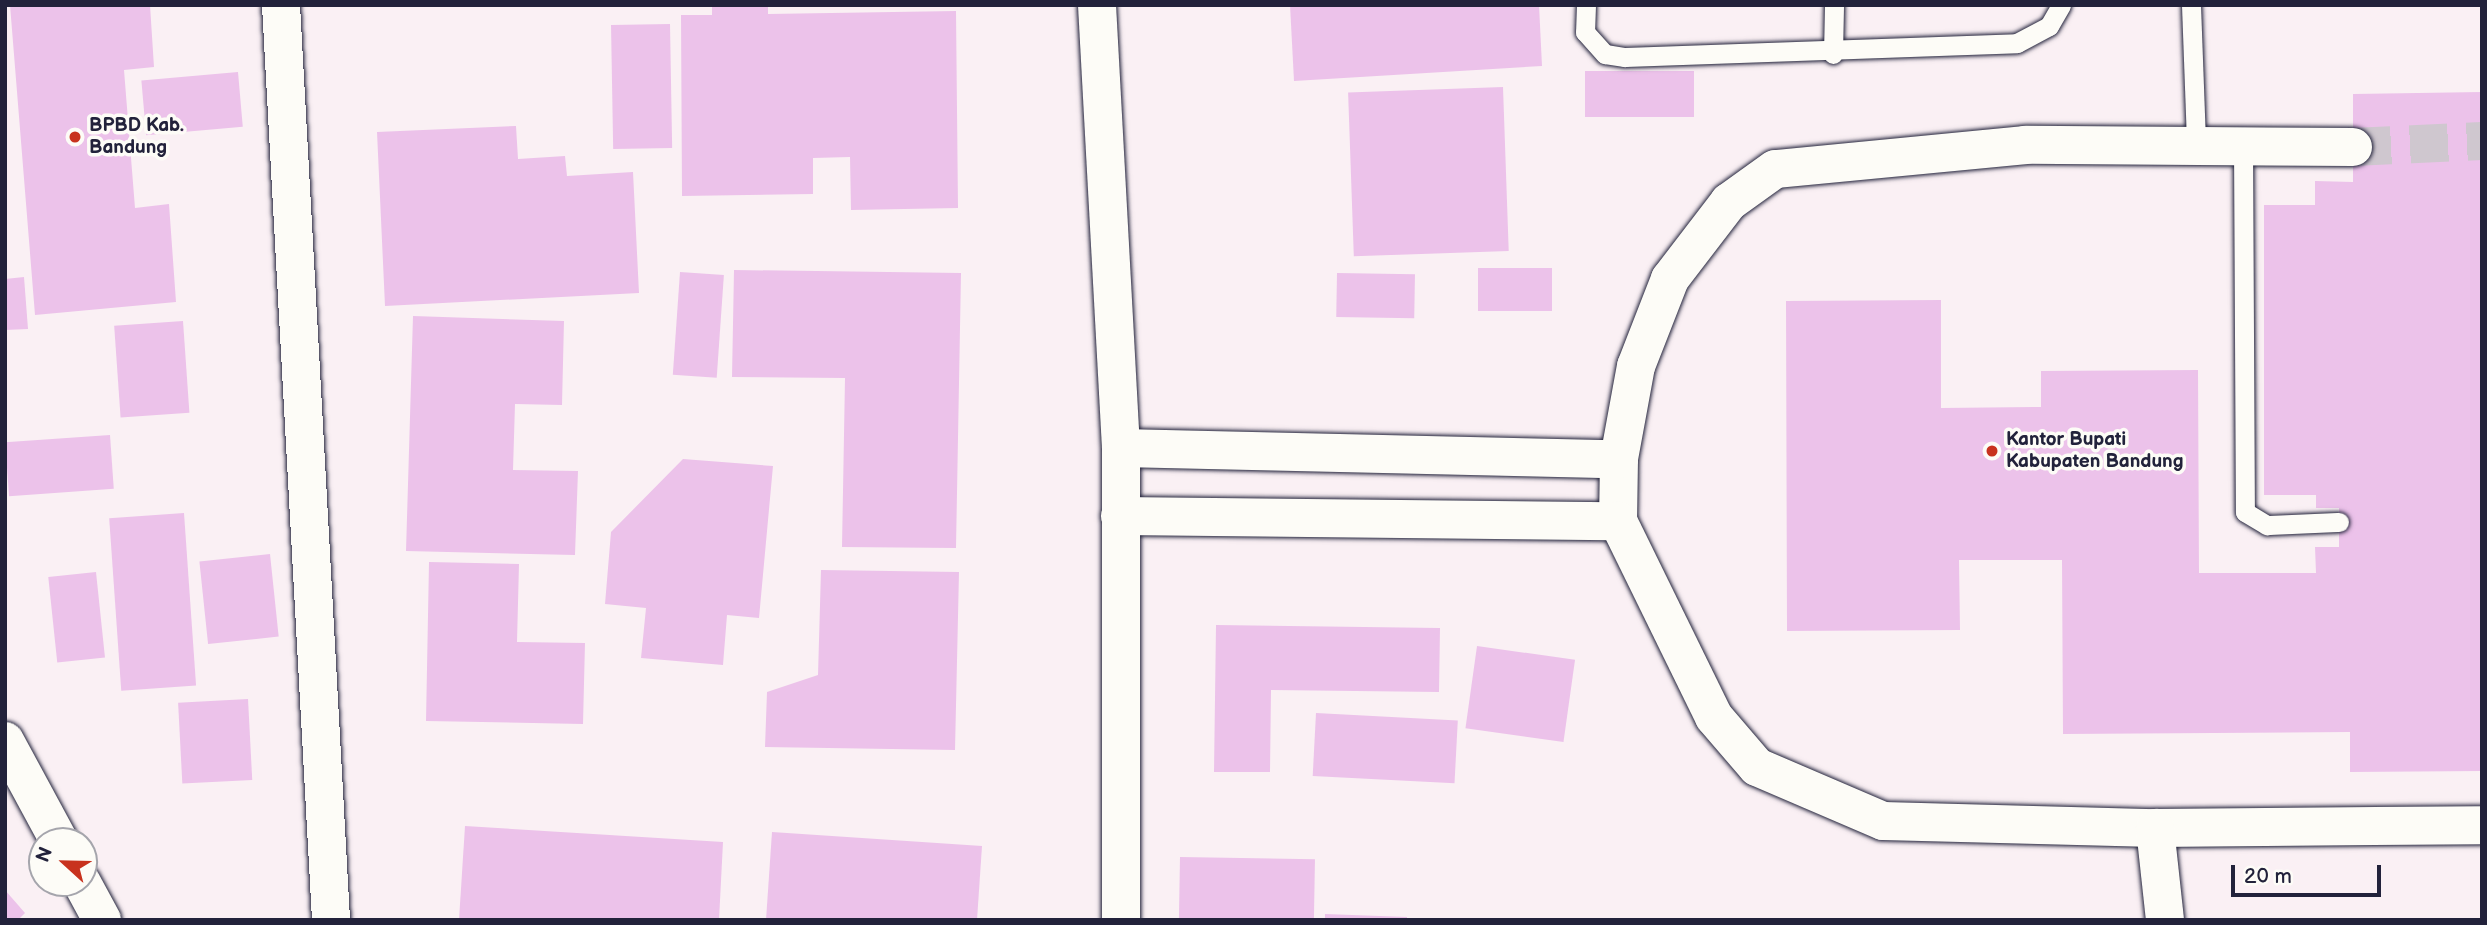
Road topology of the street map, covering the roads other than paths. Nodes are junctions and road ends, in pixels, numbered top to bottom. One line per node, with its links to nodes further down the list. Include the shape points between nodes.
1 (281, 5): 22 (street)
2 (1097, 5): 11 (street)
3 (1586, 5): 7 (lane, via 1585,32 1605,54)
4 (1834, 5): 7 (lane)
5 (2062, 5): 7 (lane, via 2049,26 2017,43)
6 (2191, 5): 9 (lane)
7 (1833, 54)
8 (2244, 143): 9 (street); 10 (street); 15 (lane, via 2245,512 2267,525)
9 (2196, 144): 12 (street, via 2026,145 1775,169 1729,202 1670,279 1636,366)
10 (2353, 147)
11 (1121, 448): 12 (street); 13 (street)
12 (1619, 459): 14 (street)
13 (1120, 516): 14 (street); 23 (street)
14 (1618, 521): 19 (street, via 1714,717 1757,767 1883,821)
15 (2339, 523)
16 (5, 741): 18 (street)
17 (2482, 825): 19 (street)
18 (51, 827)
19 (2155, 828): 24 (street)
20 (90, 897): 21 (street)
21 (102, 920)
22 (331, 920)
23 (1121, 920)
24 (2165, 920)

